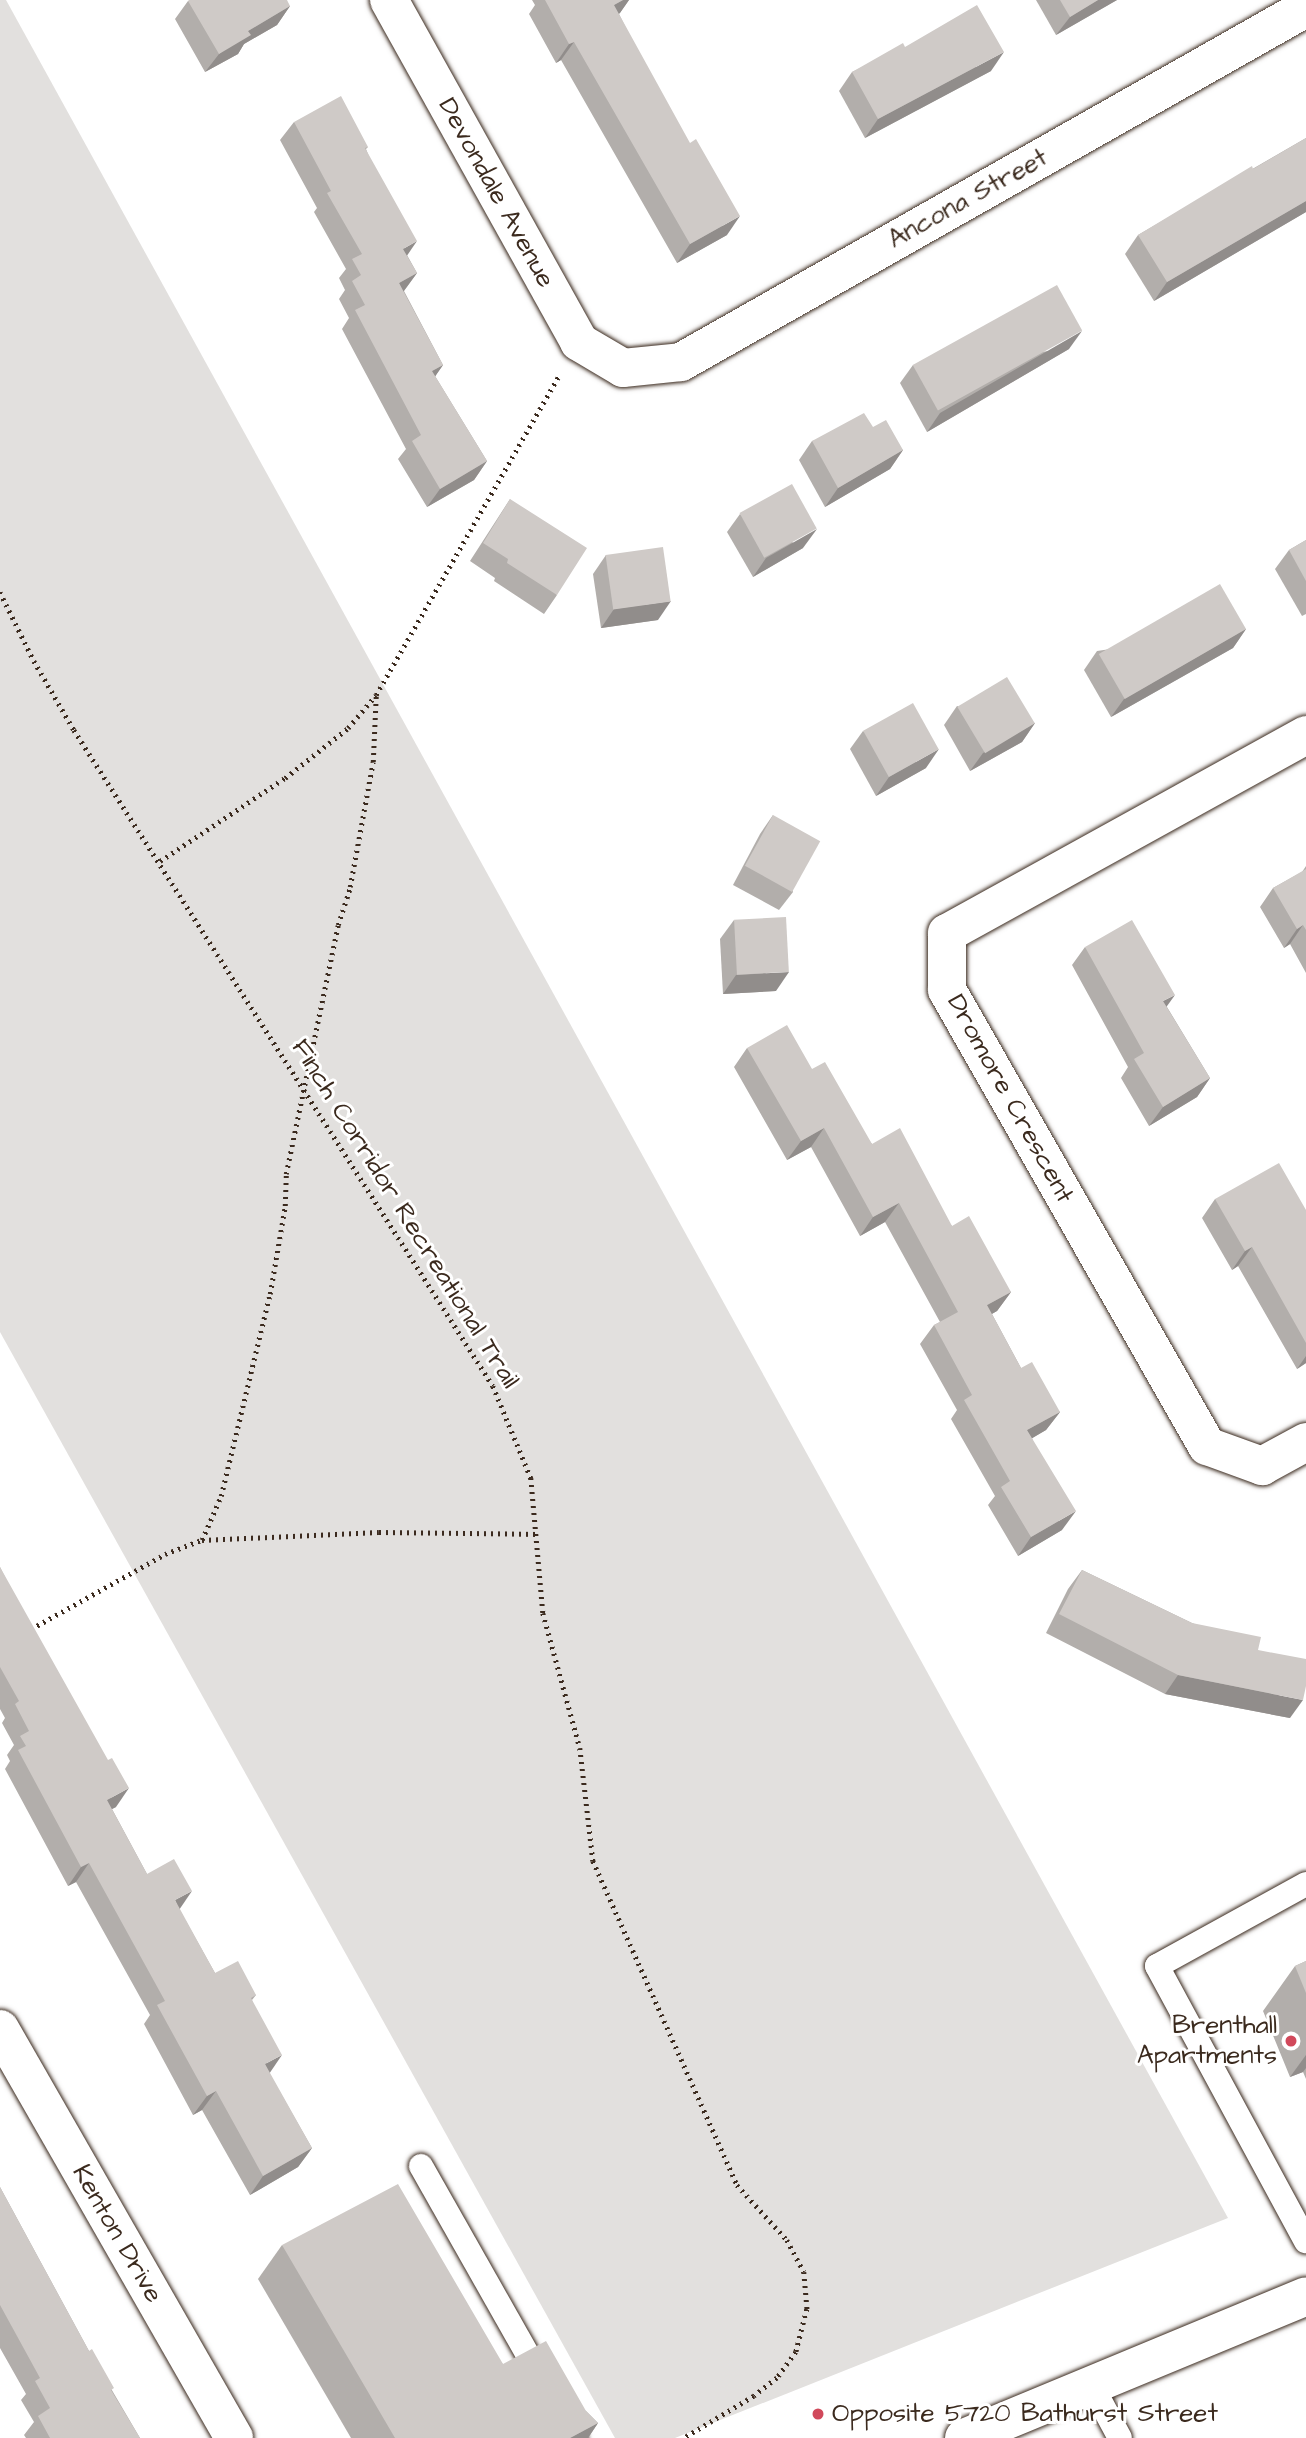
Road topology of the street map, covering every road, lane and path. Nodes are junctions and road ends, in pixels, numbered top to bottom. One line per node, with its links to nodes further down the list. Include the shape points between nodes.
1 (389, 0): 3 (street, Devondale Avenue)
2 (1306, 8): 3 (street, Ancona Street, via 681,362 623,368)
3 (579, 342): 5 (path)
4 (0, 592): 7 (path, Finch Corridor Recreational Trail, via 74,730)
5 (376, 695): 7 (path, via 348,728 285,778); 8 (path, via 373,762 351,887 338,925)
6 (1306, 735): 9 (street, Dromore Crescent, via 947,933 947,990 1207,1446 1262,1466)
7 (160, 860): 8 (path, Finch Corridor Recreational Trail)
8 (304, 1088): 10 (path, Finch Corridor Recreational Trail, via 493,1386 531,1478); 11 (path, via 286,1174 270,1294 222,1496)
9 (1306, 1442)
10 (537, 1534): 11 (path, via 379,1532); 21 (path, Finch Corridor Recreational Trail, via 543,1613 580,1748 593,1861 737,2185 786,2240 804,2272 807,2309 796,2352 777,2378 754,2396)
11 (202, 1540): 12 (path, via 165,1553)
12 (24, 1633)
13 (1306, 1884): 16 (lane, via 1157,1966)
14 (0, 2029): 19 (street, Kenton Drive)
15 (421, 2166): 20 (lane)
16 (1306, 2241)
17 (1306, 2296): 18 (street)
18 (1091, 2384): 22 (street); 23 (lane)
19 (234, 2438)
20 (575, 2438)
21 (684, 2438)
22 (964, 2438)
23 (1120, 2438)

